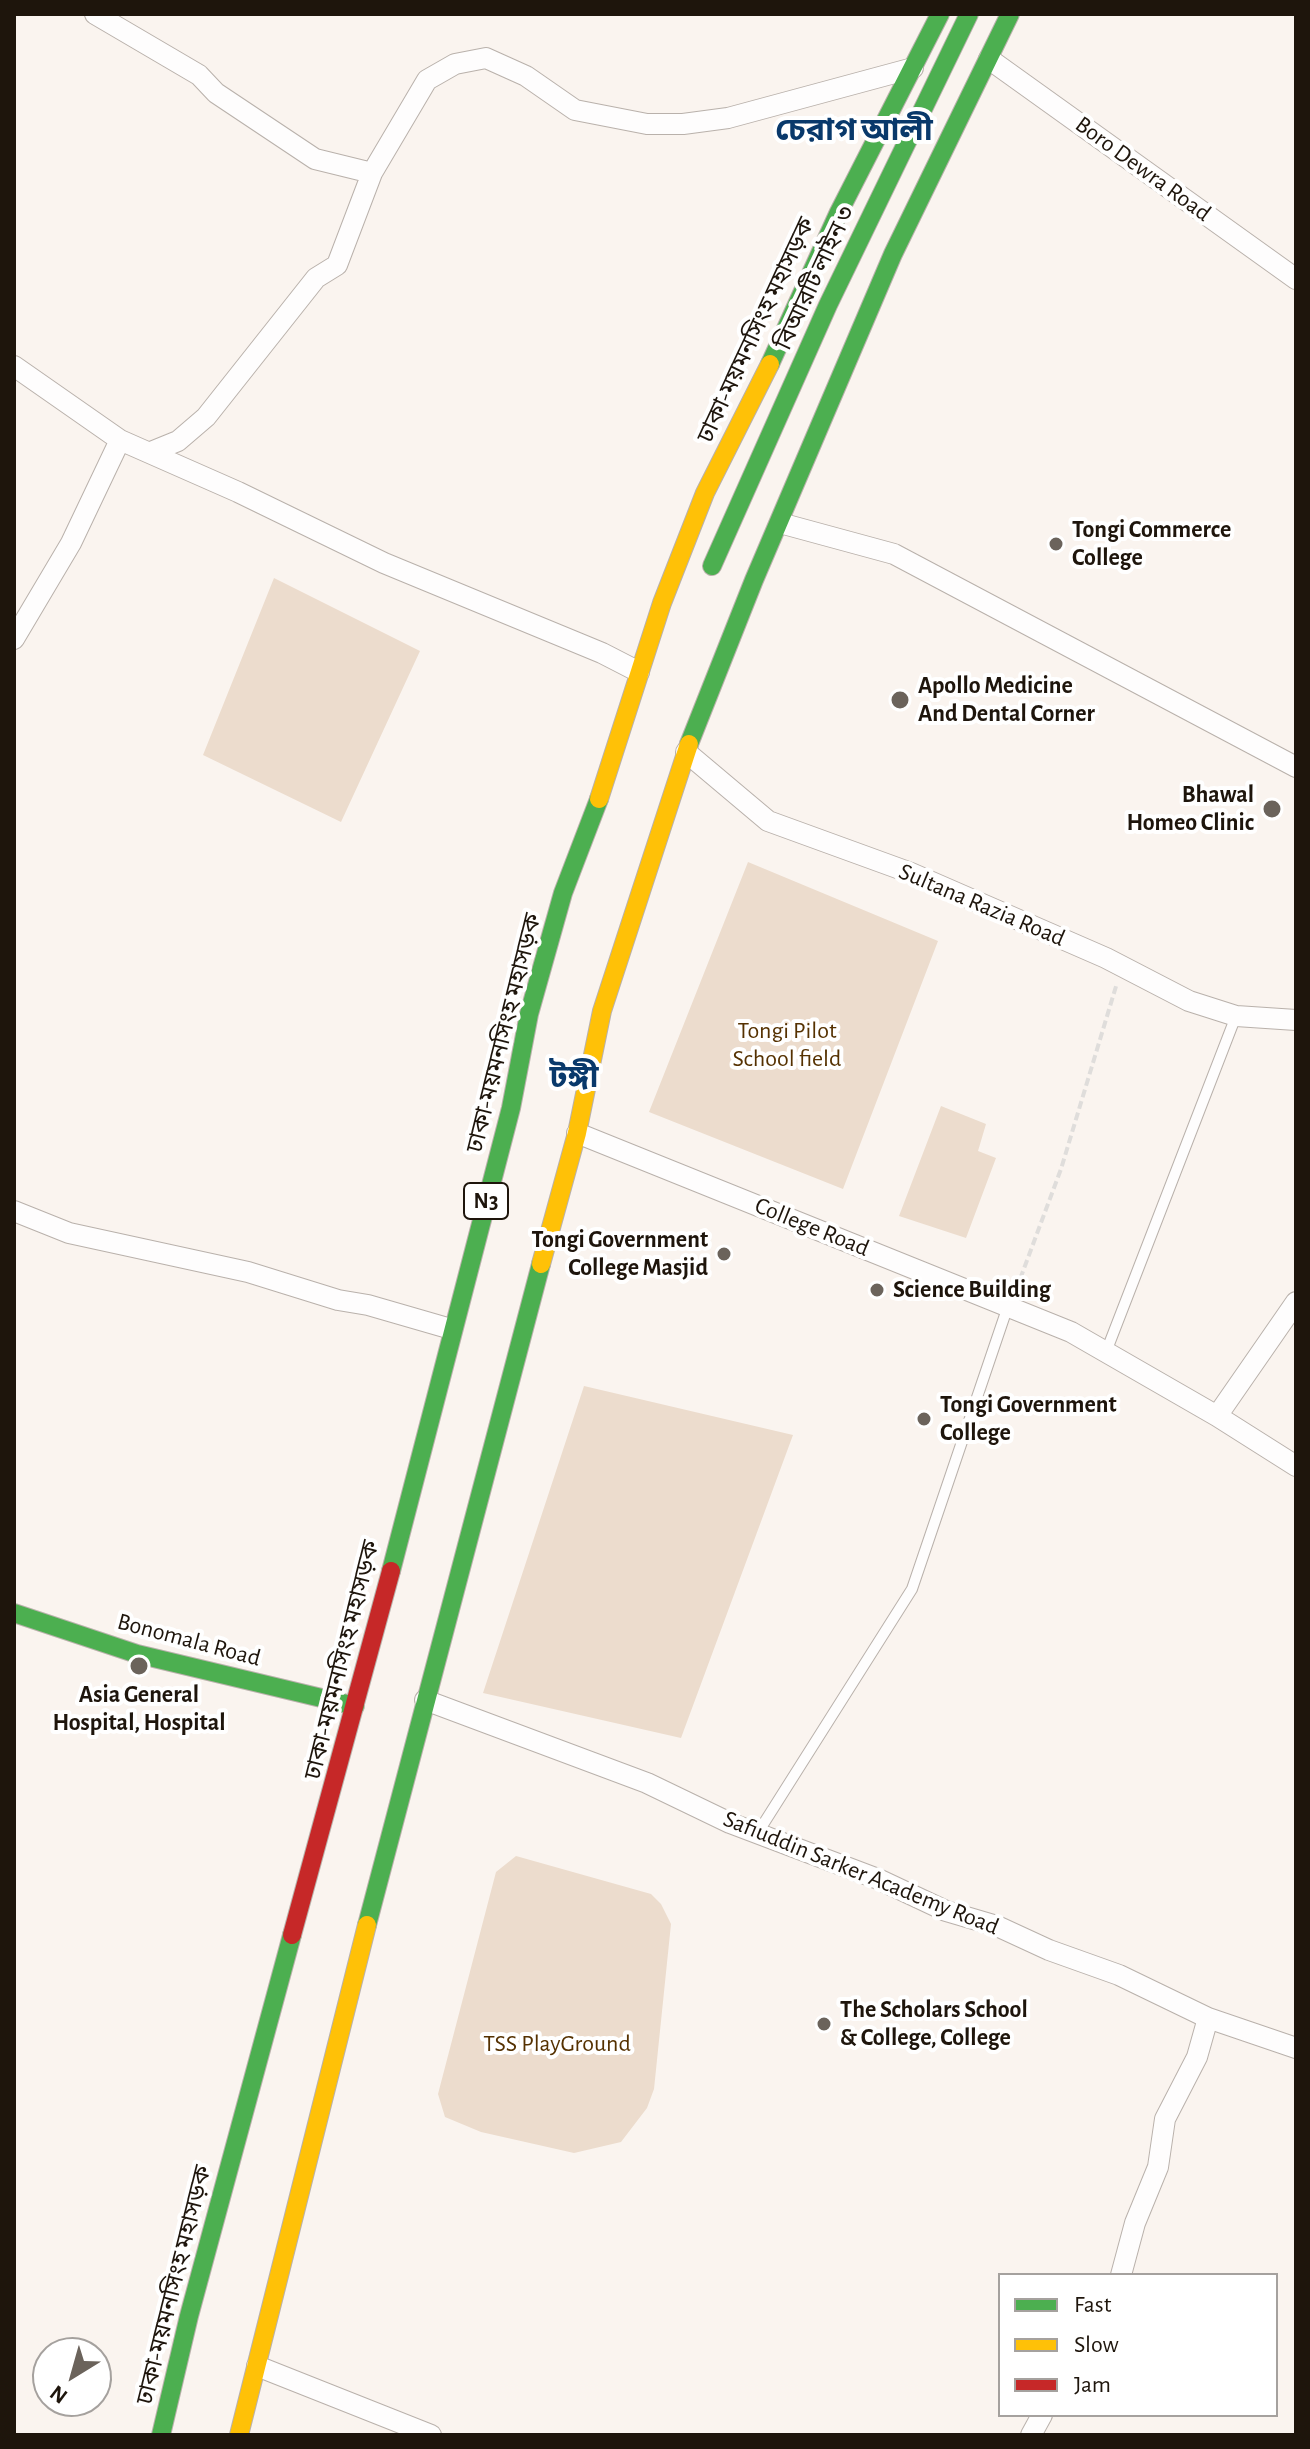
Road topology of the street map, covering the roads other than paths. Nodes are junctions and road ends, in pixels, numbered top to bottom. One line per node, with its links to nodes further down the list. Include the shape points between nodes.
1 (95, 14): 7 (street, via 199,75 216,93 315,159)
2 (940, 14): 6 (main road, ঢাকা-ময়মনসিংহ মহাসড়ক / N3)
3 (969, 14): 13 (main road, বিআরটি লাইন ৩, via 828,305)
4 (1010, 14): 5 (main road)
5 (989, 59): 8 (street, Boro Dewra Road); 12 (main road, via 893,254)
6 (914, 67): 7 (street, via 728,118 647,124 575,110 526,76 486,58 455,64 427,80); 15 (main road, ঢাকা-ময়মনসিংহ মহাসড়ক / N3, via 705,493)
7 (372, 173): 11 (street, via 337,265 316,278 206,417 178,441)
8 (1296, 279)
9 (14, 366): 10 (street)
10 (120, 440): 11 (street); 14 (street, via 71,543)
11 (151, 452): 15 (street, via 384,563)
12 (780, 523): 16 (main road); 17 (street, via 894,554)
13 (712, 566)
14 (14, 639)
15 (639, 672): 24 (main road, ঢাকা-ময়মনসিংহ মহাসড়ক / N3, via 612,765 559,908)
16 (686, 752): 18 (street, Sultana Razia Road, via 768,821 911,873 1189,1001); 20 (main road, via 602,1011)
17 (1296, 767)
18 (1236, 1016): 19 (street, Sultana Razia Road); 25 (lane)
19 (1296, 1020)
20 (577, 1133): 23 (street, College Road); 29 (main road)
21 (14, 1211): 24 (street, via 69,1233 248,1272)
22 (1296, 1302): 26 (street)
23 (1009, 1307): 25 (street, College Road); 31 (lane, via 912,1589)
24 (451, 1329): 30 (main road, ঢাকা-ময়মনসিংহ মহাসড়ক / N3)
25 (1106, 1352): 26 (street, College Road)
26 (1217, 1416): 27 (street, College Road)
27 (1296, 1466)
28 (14, 1613): 30 (main road, Bonomala Road, via 137,1654)
29 (425, 1700): 31 (street, Safiuddin Sarker Academy Road, via 647,1783); 35 (main road)
30 (355, 1706): 37 (main road, ঢাকা-ময়মনসিংহ মহাসড়ক / N3)
31 (757, 1834): 32 (street, Safiuddin Sarker Academy Road, via 1109,1971)
32 (1208, 2018): 33 (street, Safiuddin Sarker Academy Road); 34 (street, via 1197,2057 1165,2119 1158,2167)
33 (1296, 2048)
34 (1122, 2273)
35 (257, 2366): 38 (main road); 39 (street)
36 (1041, 2417): 40 (street)
37 (161, 2435)
38 (239, 2435)
39 (431, 2435)
40 (1031, 2435)

